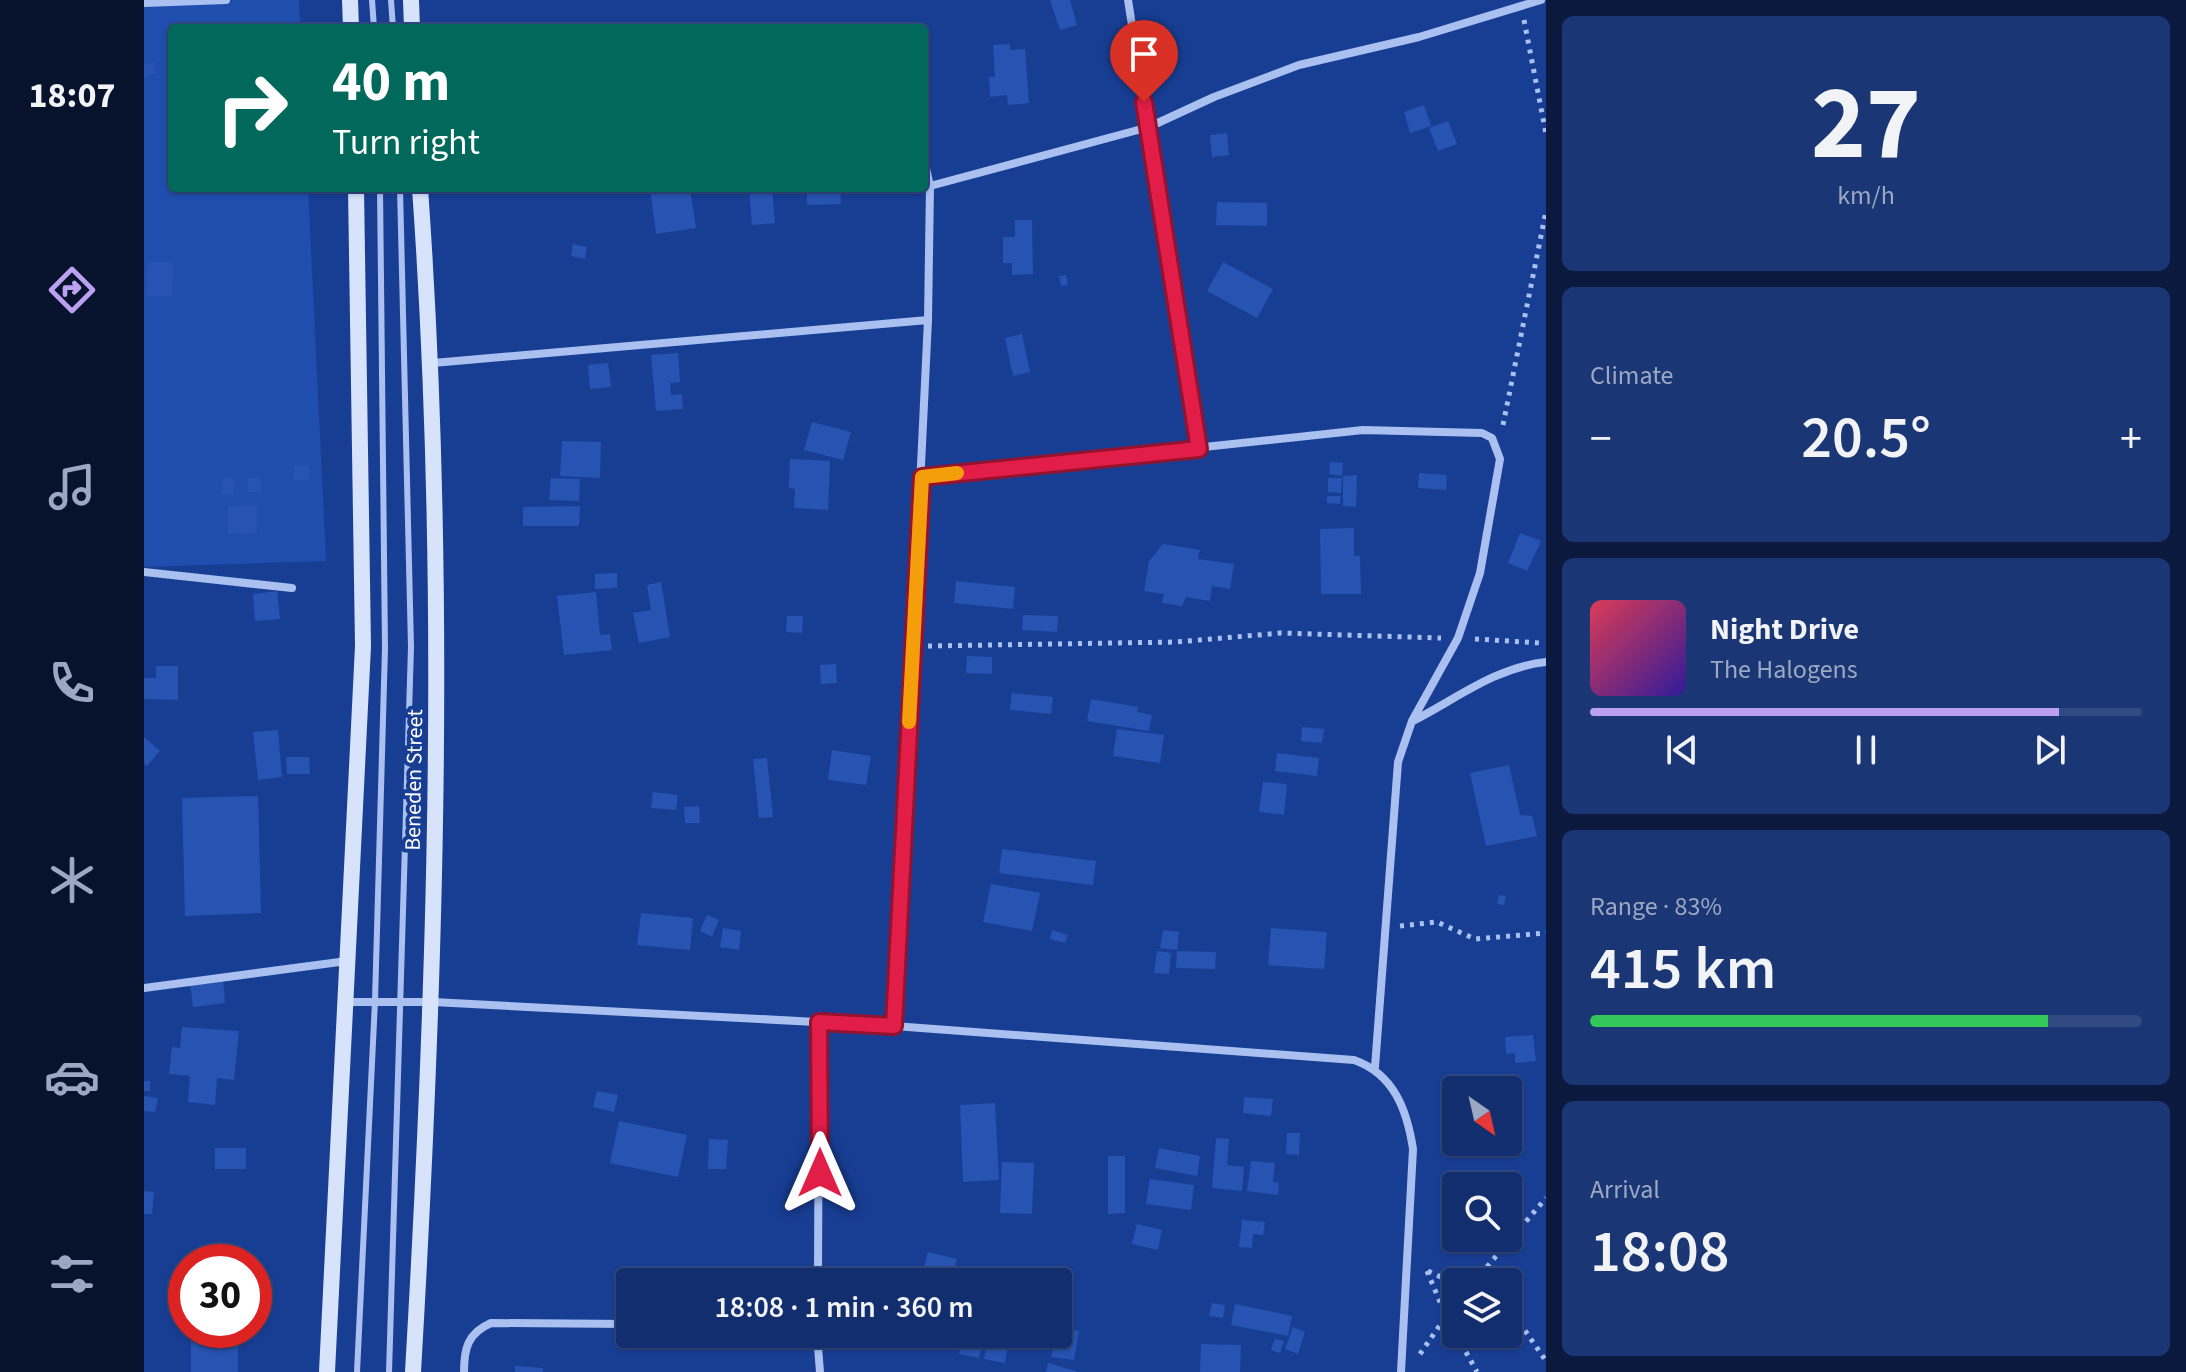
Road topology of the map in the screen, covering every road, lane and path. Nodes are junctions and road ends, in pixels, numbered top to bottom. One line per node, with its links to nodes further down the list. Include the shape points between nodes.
1 (226, 0): 8 (street)
2 (350, 0): 10 (main road)
3 (372, 0): 11 (lane)
4 (391, 0): 12 (lane)
5 (411, 0): 13 (main road)
6 (1128, 0): 14 (street)
7 (1541, 0): 9 (street)
8 (144, 3)
9 (1521, 7): 14 (street, via 1299,65); 15 (path)
10 (351, 24)
11 (374, 24)
12 (393, 24)
13 (412, 24)
14 (1149, 127): 17 (street); 27 (street)
15 (1546, 134)
16 (928, 177): 17 (street)
17 (930, 186): 24 (street)
18 (356, 192): 38 (main road, via 363,646)
19 (380, 192): 40 (lane, via 385,648)
20 (400, 192): 42 (lane, via 411,647)
21 (420, 192): 25 (main road, Beneden Street)
22 (1546, 211): 23 (path)
23 (1544, 238): 26 (path)
24 (928, 320): 25 (street); 28 (street)
25 (433, 363): 43 (main road, Beneden Street)
26 (1498, 446): 27 (street, via 1482,433 1363,430); 31 (street, via 1480,573)
27 (1199, 449): 28 (street)
28 (922, 477): 33 (street)
29 (144, 572): 30 (street)
30 (292, 588)
31 (1458, 638): 32 (path); 33 (path, via 1281,633 1176,642); 35 (street)
32 (1546, 644)
33 (912, 647): 45 (street)
34 (1546, 662): 35 (street, via 1480,682)
35 (1412, 721): 36 (street, via 1398,762)
36 (1383, 927): 37 (path, via 1437,922 1475,939); 46 (street)
37 (1546, 933)
38 (347, 960): 39 (street); 41 (main road)
39 (144, 988)
40 (375, 1001): 41 (street); 42 (street); 62 (lane)
41 (346, 1002): 61 (main road)
42 (402, 1002): 43 (street); 63 (lane)
43 (433, 1002): 44 (street); 64 (main road, Beneden Street)
44 (819, 1022): 45 (street); 48 (street)
45 (894, 1026): 46 (street, via 1354,1060)
46 (1375, 1067): 50 (street, via 1408,1115 1413,1149)
47 (1546, 1198): 49 (path)
48 (818, 1268)
49 (1486, 1268)
50 (1407, 1269): 51 (path); 67 (street)
51 (1427, 1271): 52 (path); 53 (path)
52 (1442, 1278)
53 (1442, 1307)
54 (1442, 1319): 59 (path)
55 (616, 1324): 65 (street, via 491,1323 477,1329 468,1342)
56 (1522, 1326): 60 (path)
57 (818, 1348): 66 (street)
58 (1464, 1348): 68 (path)
59 (1416, 1360)
60 (1546, 1361)
61 (327, 1372)
62 (357, 1372)
63 (389, 1372)
64 (413, 1372)
65 (464, 1372)
66 (820, 1372)
67 (1401, 1372)
68 (1477, 1372)

